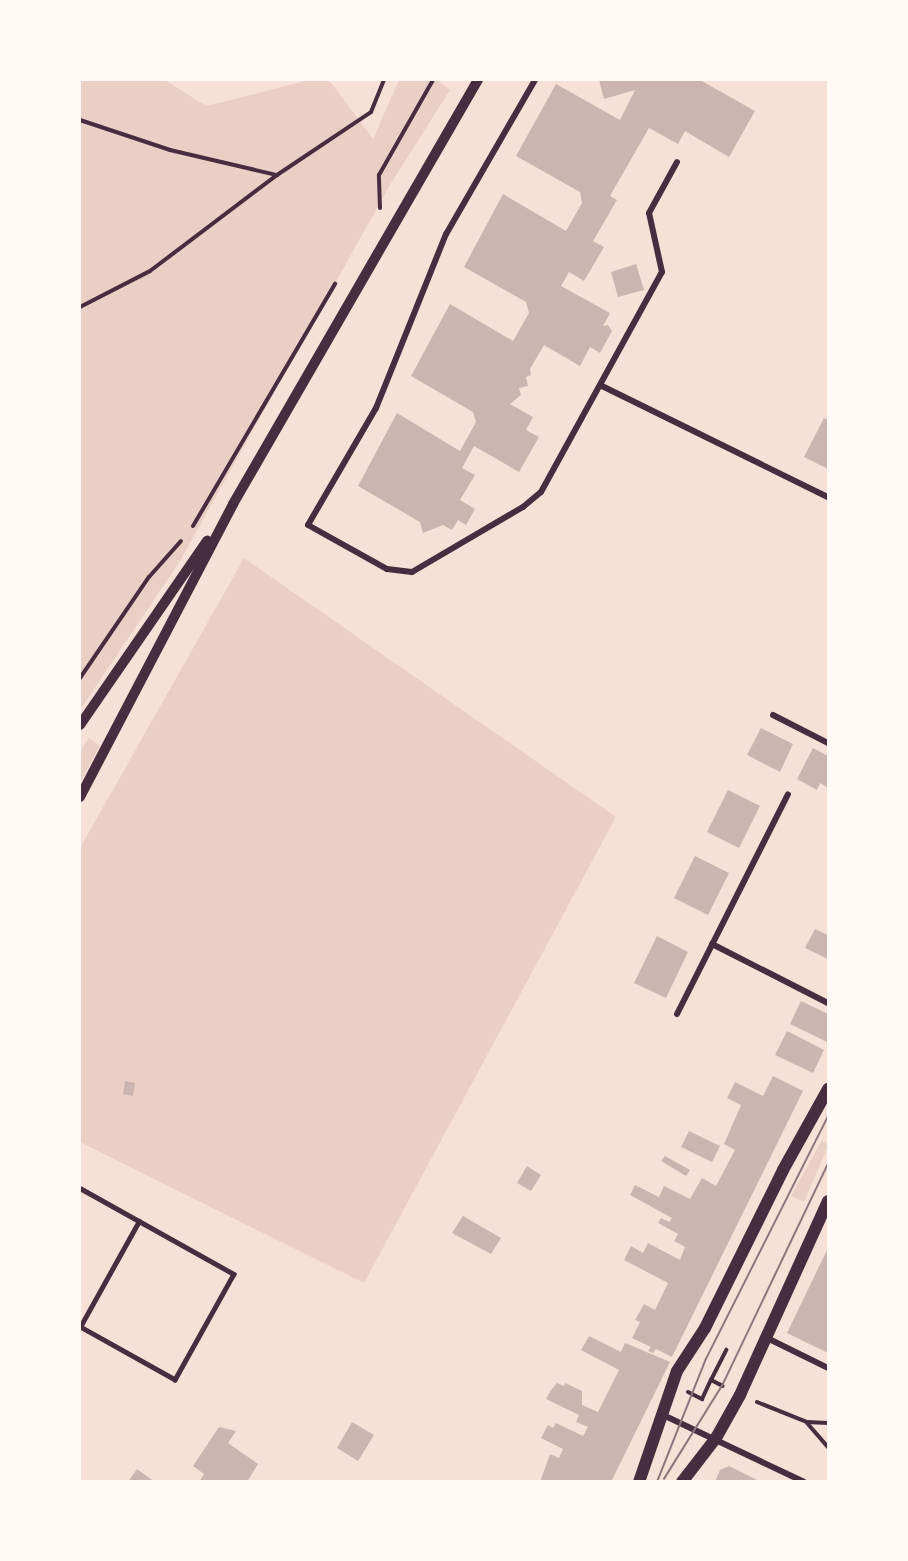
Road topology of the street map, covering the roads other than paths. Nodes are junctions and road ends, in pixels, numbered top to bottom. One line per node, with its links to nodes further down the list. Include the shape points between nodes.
1 (478, 80): 6 (street)
2 (535, 80): 4 (street, via 446,234 376,408 308,525 394,572 423,569 541,492)
3 (677, 162): 4 (street, via 649,213 662,272)
4 (602, 386): 5 (street)
5 (828, 497)
6 (233, 504): 8 (street); 11 (street)
7 (773, 715): 9 (street)
8 (80, 725)
9 (828, 743)
10 (788, 794): 12 (street)
11 (80, 797)
12 (712, 944): 13 (street); 14 (street)
13 (828, 1003)
14 (677, 1014)
15 (828, 1089): 21 (main road, via 705,1328 671,1384)
16 (80, 1188): 18 (lane)
17 (828, 1201): 19 (main road)
18 (139, 1221): 18 (lane, via 80,1327 175,1380 234,1274)
19 (765, 1337): 20 (street); 22 (main road)
20 (828, 1368)
21 (660, 1413): 22 (street); 23 (main road)
22 (716, 1438): 24 (main road); 25 (street)
23 (639, 1482)
24 (682, 1482)
25 (804, 1482)

